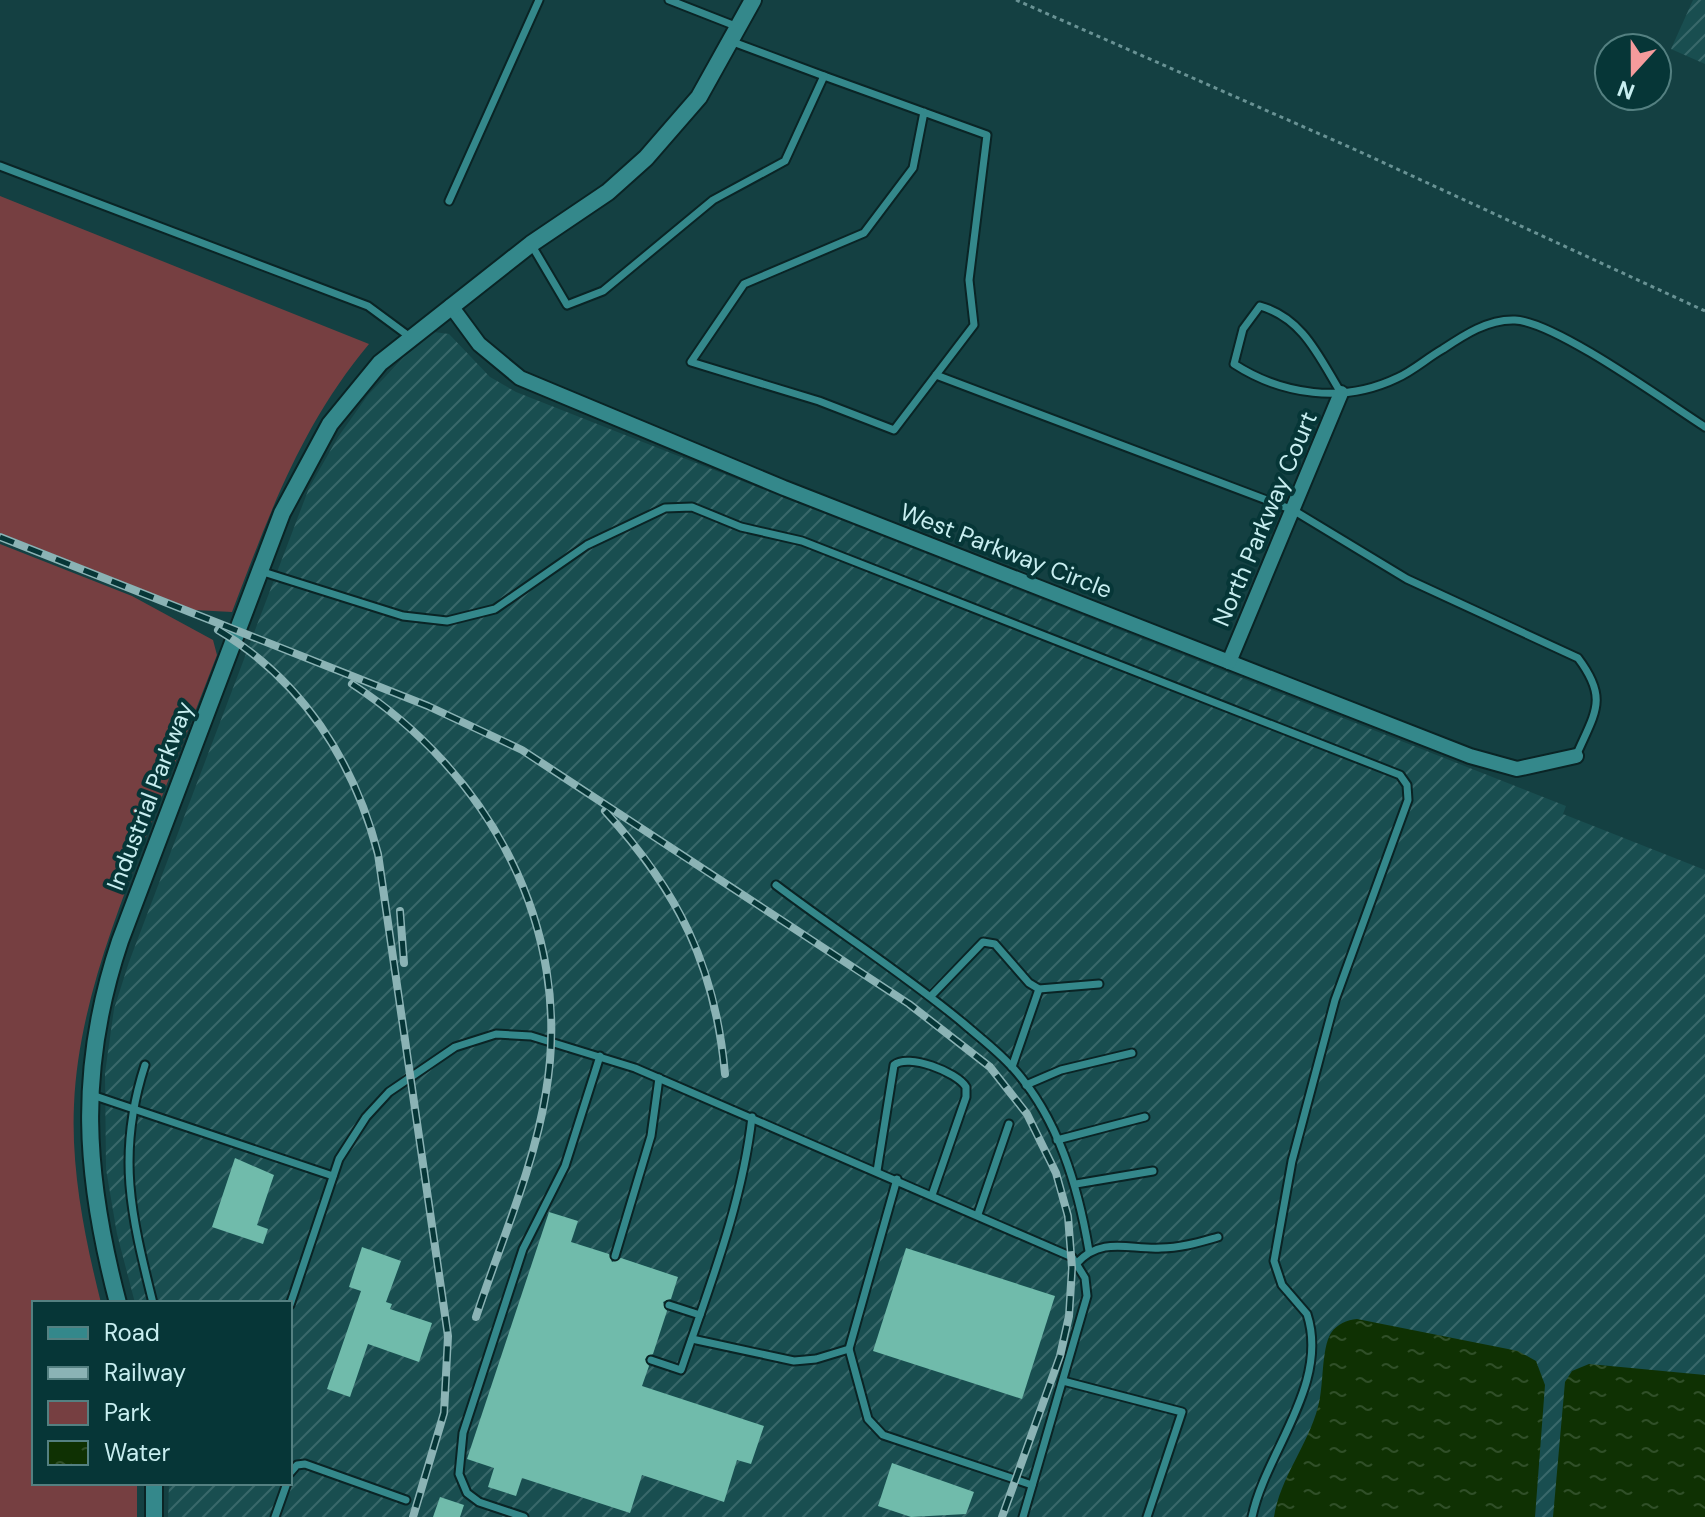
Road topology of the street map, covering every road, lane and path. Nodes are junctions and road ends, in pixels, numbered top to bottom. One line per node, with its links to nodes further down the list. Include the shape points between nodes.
1 (539, 0): 9 (lane)
2 (669, 0): 5 (lane)
3 (753, 0): 5 (street, Industrial Parkway)
4 (1016, 0): 12 (path)
5 (736, 34): 6 (lane); 10 (street, Industrial Parkway, via 699,97 646,158 608,192)
6 (824, 76): 7 (lane); 10 (lane, via 785,161 713,200 603,291 567,305)
7 (924, 112): 14 (lane, via 987,135 969,280 974,325); 14 (lane, via 913,168 864,233 744,284 691,362 894,430)
8 (0, 166): 13 (lane, via 368,306)
9 (449, 201)
10 (531, 244): 11 (street, Industrial Parkway)
11 (451, 306): 13 (street, Industrial Parkway); 19 (street, West Parkway Circle, via 479,344 520,378)
12 (1705, 311)
13 (403, 342): 18 (street, Industrial Parkway, via 357,389 307,460)
14 (936, 375): 17 (lane)
15 (1341, 393): 15 (lane, via 1298,324 1260,306 1243,329 1234,364 1302,394); 16 (lane, via 1395,379 1475,328 1512,320 1534,323 1595,356); 17 (street, North Parkway Court)
16 (1705, 427)
17 (1293, 510): 19 (street, North Parkway Court); 20 (lane, via 1407,579 1578,658 1596,682 1596,710)
18 (260, 571): 31 (street, Industrial Parkway, via 111,968); 67 (lane, via 403,616 463,619 509,601 615,529 665,508 692,507 741,527 802,541 1400,775 1408,800 1332,1011 1292,1161 1275,1268 1307,1314 1308,1361 1293,1420 1265,1474)
19 (1229, 662): 20 (street, West Parkway Circle, via 1470,756 1517,769)
20 (1576, 756)
21 (776, 885): 24 (lane)
22 (1099, 984): 23 (lane)
23 (1039, 989): 24 (lane, via 999,948 983,942); 28 (lane)
24 (931, 996): 28 (lane)
25 (1132, 1053): 30 (lane, via 1061,1070)
26 (600, 1056): 29 (lane); 39 (lane, via 519,1034 468,1041 377,1104 347,1144); 64 (lane, via 565,1166 523,1249 463,1433 459,1474 467,1493)
27 (145, 1065): 32 (lane)
28 (1012, 1067): 30 (lane)
29 (659, 1078): 33 (lane); 46 (lane, via 651,1136)
30 (1026, 1085): 36 (lane)
31 (89, 1094): 32 (lane); 48 (street, Industrial Parkway, via 92,1184)
32 (131, 1108): 39 (lane); 49 (lane, via 130,1196)
33 (752, 1117): 37 (lane); 52 (lane, via 739,1194)
34 (1145, 1117): 36 (lane)
35 (1009, 1124): 43 (lane)
36 (1057, 1140): 41 (lane)
37 (877, 1171): 40 (lane); 42 (lane, via 894,1065 910,1059 956,1076 966,1087 966,1097)
38 (1153, 1171): 41 (lane)
39 (333, 1176): 50 (lane)
40 (897, 1179): 42 (lane); 54 (lane)
41 (1076, 1184): 45 (lane)
42 (932, 1195): 43 (lane)
43 (978, 1214): 47 (lane, via 1058,1249)
44 (1218, 1237): 45 (lane, via 1171,1247 1113,1245)
45 (1089, 1251): 47 (lane)
46 (615, 1256)
47 (1077, 1263): 56 (lane, via 1087,1296)
48 (118, 1301)
49 (153, 1301)
50 (291, 1301)
51 (669, 1305): 52 (lane)
52 (700, 1315): 53 (lane)
53 (692, 1339): 54 (lane, via 794,1361); 55 (lane, via 681,1370)
54 (849, 1349): 60 (lane, via 868,1419 878,1432)
55 (651, 1360)
56 (1063, 1381): 60 (lane); 66 (lane, via 1182,1412)
57 (292, 1470): 61 (lane, via 305,1464)
58 (154, 1485): 62 (street)
59 (286, 1485): 63 (lane)
60 (1032, 1485): 65 (lane)
61 (406, 1500)
62 (154, 1517)
63 (275, 1517)
64 (524, 1517)
65 (1023, 1517)
66 (1147, 1517)
67 (1252, 1517)

